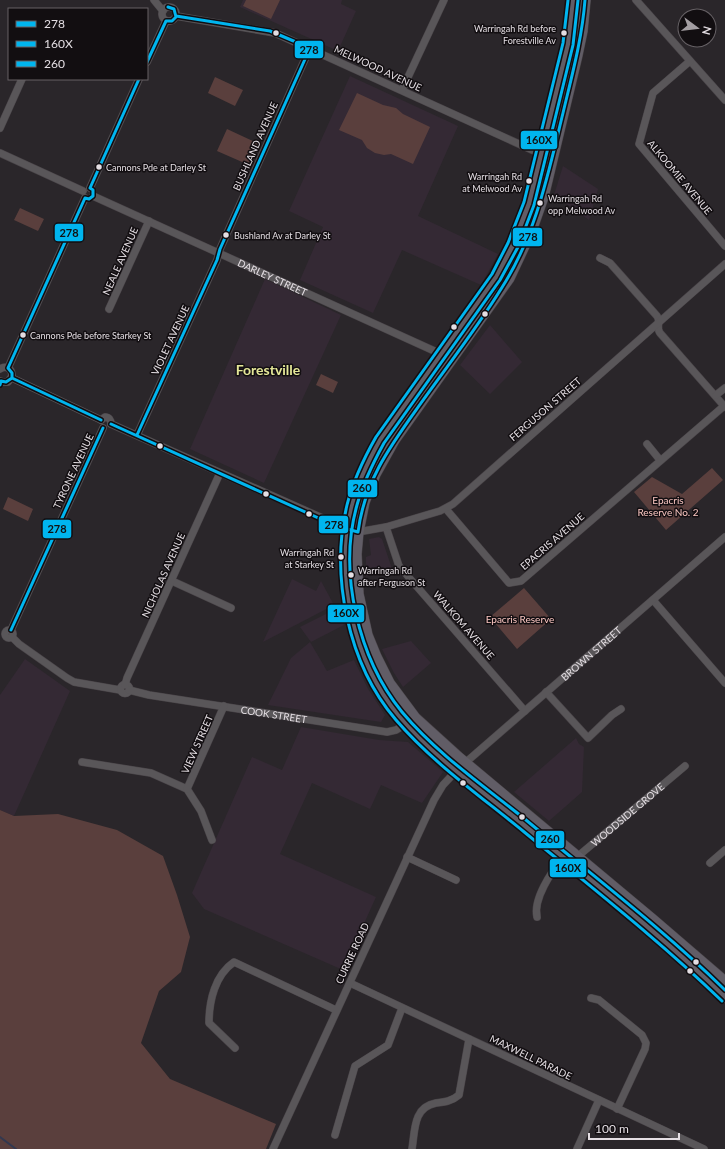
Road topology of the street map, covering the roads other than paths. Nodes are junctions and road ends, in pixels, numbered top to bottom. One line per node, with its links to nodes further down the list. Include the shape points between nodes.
1 (154, 0): 6 (street)
2 (444, 0): 14 (street)
3 (573, 0): 18 (highway, via 568,44)
4 (585, 0): 31 (highway, via 577,55 537,215 509,278)
5 (636, 0): 11 (street)
6 (163, 11): 7 (street, via 172,8 176,11); 8 (street, via 162,16)
7 (176, 16): 8 (street, via 172,21); 9 (street, MELWOOD AVENUE, via 270,31)
8 (166, 21): 10 (street)
9 (310, 48): 14 (street, MELWOOD AVENUE); 25 (street, BUSHLAND AVENUE)
10 (148, 60)
11 (690, 61): 15 (street); 24 (street, ALKOOMIE AVENUE, via 653,93 639,144)
12 (22, 80): 16 (street)
13 (139, 80): 19 (street)
14 (402, 90): 18 (street, MELWOOD AVENUE)
15 (725, 100)
16 (0, 128)
17 (0, 153): 20 (street)
18 (541, 154): 30 (highway, via 528,204 513,245 496,277)
19 (90, 188): 20 (street); 21 (street, via 93,190)
20 (83, 191): 22 (street)
21 (93, 196): 22 (street); 23 (street, DARLEY STREET)
22 (85, 198): 32 (street)
23 (149, 221): 25 (street, DARLEY STREET); 28 (street, NEALE AVENUE)
24 (725, 246)
25 (219, 253): 30 (street, DARLEY STREET); 42 (street, VIOLET AVENUE)
26 (600, 258): 29 (street, via 610,263 659,318)
27 (725, 264): 29 (street, FERGUSON STREET)
28 (109, 309)
29 (658, 324): 37 (street, via 660,333); 46 (street, FERGUSON STREET)
30 (441, 354): 31 (highway, DARLEY STREET); 48 (highway, via 369,459 358,482)
31 (452, 359): 49 (highway, via 387,452 368,489)
32 (8, 368): 33 (street); 34 (street)
33 (0, 369)
34 (12, 378): 35 (street, via 8,382); 39 (street)
35 (0, 382)
36 (725, 388): 37 (street)
37 (716, 395): 38 (street)
38 (725, 406): 44 (street, EPACRIS AVENUE)
39 (101, 420): 40 (street, via 104,417 108,418); 41 (street)
40 (111, 424): 41 (street); 42 (street)
41 (103, 428): 54 (street, TYRONE AVENUE)
42 (137, 435): 45 (street)
43 (647, 444): 44 (street)
44 (660, 460): 46 (street, EPACRIS AVENUE, via 521,581 509,583)
45 (220, 473): 48 (street); 51 (street, NICHOLAS AVENUE)
46 (446, 509): 47 (street, FERGUSON STREET)
47 (386, 527): 49 (street, FERGUSON STREET); 60 (street, WALKOM AVENUE, via 399,566)
48 (347, 530): 49 (highway); 61 (highway, via 345,568 359,644 385,697)
49 (358, 532): 61 (highway, via 357,587 367,635)
50 (725, 537): 52 (street, BROWN STREET)
51 (172, 581): 53 (street); 56 (street, NICHOLAS AVENUE, via 127,678)
52 (652, 600): 55 (street); 57 (street, BROWN STREET)
53 (231, 608)
54 (7, 633): 56 (street, COOK STREET, via 71,680 81,684)
55 (725, 683)
56 (125, 688): 58 (street, COOK STREET, via 149,695)
57 (546, 692): 59 (street, via 588,738); 60 (street, BROWN STREET)
58 (224, 706): 61 (street, COOK STREET, via 387,732 396,730); 65 (street, VIEW STREET)
59 (621, 709)
60 (525, 710): 64 (street, BROWN STREET)
61 (410, 721): 64 (highway)
62 (82, 762): 65 (street, via 151,773)
63 (685, 766): 69 (street, WOODSIDE GROVE)
64 (461, 767): 68 (street, CURRIE ROAD, via 436,796); 69 (highway)
65 (188, 789): 66 (street, via 201,811)
66 (212, 840)
67 (725, 850): 70 (street)
68 (407, 857): 71 (street); 74 (street, CURRIE ROAD)
69 (570, 857): 72 (street, WOODSIDE GROVE, via 554,869 539,898 535,911); 73 (highway); 75 (highway)
70 (710, 863)
71 (456, 880)
72 (537, 918)
73 (725, 982)
74 (350, 983): 77 (street, MAXWELL PARADE); 78 (street, CURRIE ROAD)
75 (725, 997)
76 (591, 998): 82 (street, via 600,1000 642,1035 646,1043)
77 (402, 1008): 79 (street, MAXWELL PARADE); 83 (street, via 388,1045 355,1066)
78 (336, 1010): 80 (street, via 234,962 218,980 209,1008 209,1023); 84 (street, CURRIE ROAD)
79 (469, 1039): 81 (street, MAXWELL PARADE); 85 (street, via 459,1095 453,1100 429,1104 422,1108 416,1121)
80 (235, 1048)
81 (599, 1100): 82 (street, MAXWELL PARADE); 86 (street)
82 (618, 1109): 87 (street, MAXWELL PARADE)
83 (335, 1135)
84 (273, 1149)
85 (412, 1149)
86 (577, 1149)
87 (704, 1149)

